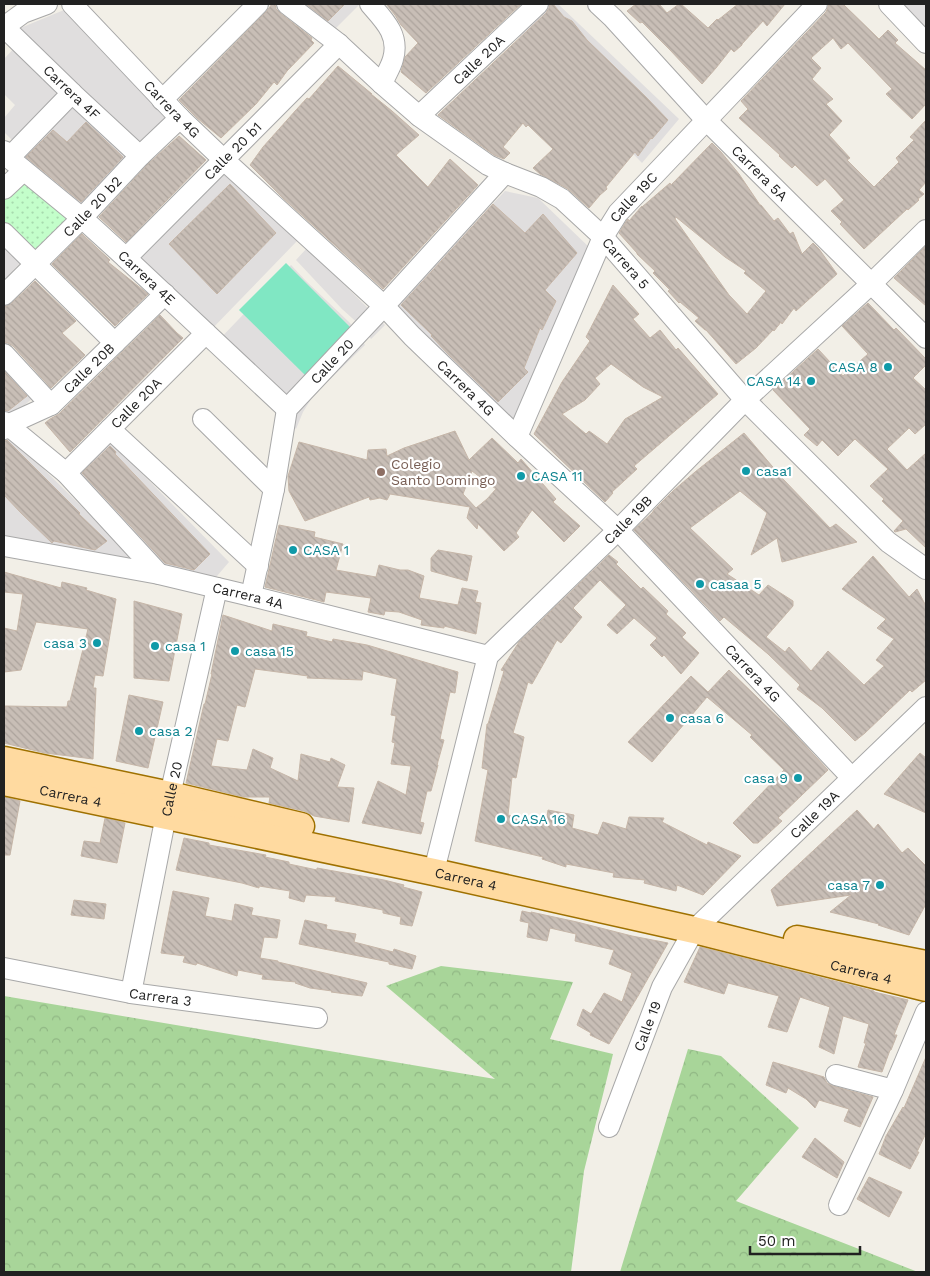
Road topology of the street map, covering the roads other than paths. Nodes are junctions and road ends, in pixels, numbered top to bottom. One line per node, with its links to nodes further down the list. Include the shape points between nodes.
1 (47, 4): 11 (street, via 23,13)
2 (72, 4): 16 (street, Carrera 4G)
3 (258, 4): 16 (street)
4 (287, 4): 13 (street, Carrera 5)
5 (370, 4): 14 (street, via 386,21 396,41 393,59)
6 (538, 4): 17 (street, Calle 20A)
7 (598, 4): 10 (street, Carrera 5A)
8 (817, 4): 19 (street, Calle 19C)
9 (890, 4): 12 (street)
10 (618, 11): 19 (street, Carrera 5A)
11 (4, 27): 15 (street, Carrera 4F)
12 (926, 43)
13 (339, 44): 14 (street, Carrera 5); 22 (street, Calle 20 b1)
14 (382, 84): 17 (street, Carrera 5)
15 (72, 93): 20 (street, Carrera 4F); 21 (street)
16 (162, 100): 18 (street, Carrera 4G)
17 (419, 116): 23 (street, Carrera 5, via 488,165)
18 (180, 118): 20 (street, Calle 20 b2); 22 (street, Carrera 4G)
19 (706, 120): 28 (street, Calle 19C, via 618,213); 31 (street, Carrera 5A)
20 (140, 156): 25 (street, Calle 20 b2)
21 (12, 159): 24 (street, via 20,174); 25 (street, Carrera 4E)
22 (224, 160): 29 (street, Calle 20 b1); 34 (street, Carrera 4G)
23 (505, 173): 28 (street, Carrera 5, via 562,199); 34 (street, Calle 20)
24 (4, 189)
25 (82, 218): 29 (street, Carrera 4E); 30 (street, Calle 20 b2)
26 (926, 230): 31 (street, Calle 19B)
27 (4, 233): 30 (street)
28 (604, 237): 39 (street, Carrera 5); 45 (street, Calle 19C)
29 (126, 258): 32 (street, Carrera 4E)
30 (35, 264): 33 (street, Calle 20 b2); 37 (street)
31 (871, 284): 36 (street, Carrera 5A); 39 (street, Calle 19B)
32 (165, 294): 35 (street, Carrera 4E); 37 (street, Calle 20B)
33 (4, 295)
34 (384, 306): 41 (street, Calle 20); 45 (street, Carrera 4G)
35 (206, 333): 41 (street, Carrera 4E); 44 (street, Calle 20A)
36 (926, 338)
37 (115, 343): 40 (street, Calle 20B)
38 (4, 354): 40 (street)
39 (745, 400): 48 (street, Calle 19B); 51 (street, Carrera 5, via 888,542)
40 (51, 405): 43 (street, Calle 20B)
41 (287, 409): 47 (street)
42 (203, 419): 47 (street)
43 (5, 425): 46 (street)
44 (110, 430): 46 (street, Calle 20A); 50 (street)
45 (517, 437): 48 (street, Carrera 4G)
46 (66, 473): 52 (street)
47 (274, 489): 50 (street)
48 (618, 530): 55 (street, Calle 19B); 58 (street, Carrera 4G)
49 (4, 546): 52 (street, Carrera 4A)
50 (258, 566): 54 (street)
51 (926, 569)
52 (159, 574): 53 (street, Carrera 4A)
53 (217, 588): 54 (street, Carrera 4A); 60 (street, Calle 20)
54 (251, 596): 55 (street, Carrera 4A)
55 (488, 656): 61 (street)
56 (926, 707): 58 (street, Calle 19A)
57 (4, 760): 60 (main road, Carrera 4)
58 (852, 778): 62 (street, Calle 19A)
59 (4, 782): 60 (main road, Carrera 4)
60 (168, 805): 61 (main road, Carrera 4); 66 (street, Calle 20)
61 (436, 866): 62 (main road, Carrera 4)
62 (699, 925): 63 (main road, Carrera 4); 65 (main road, Carrera 4); 71 (street, Calle 19, via 662,987)
63 (926, 964)
64 (4, 968): 66 (street, Carrera 3)
65 (926, 988)
66 (131, 993): 68 (street, Carrera 3)
67 (926, 1012): 70 (street)
68 (317, 1018)
69 (836, 1075): 70 (street)
70 (893, 1090): 72 (street)
71 (609, 1127)
72 (838, 1205)

